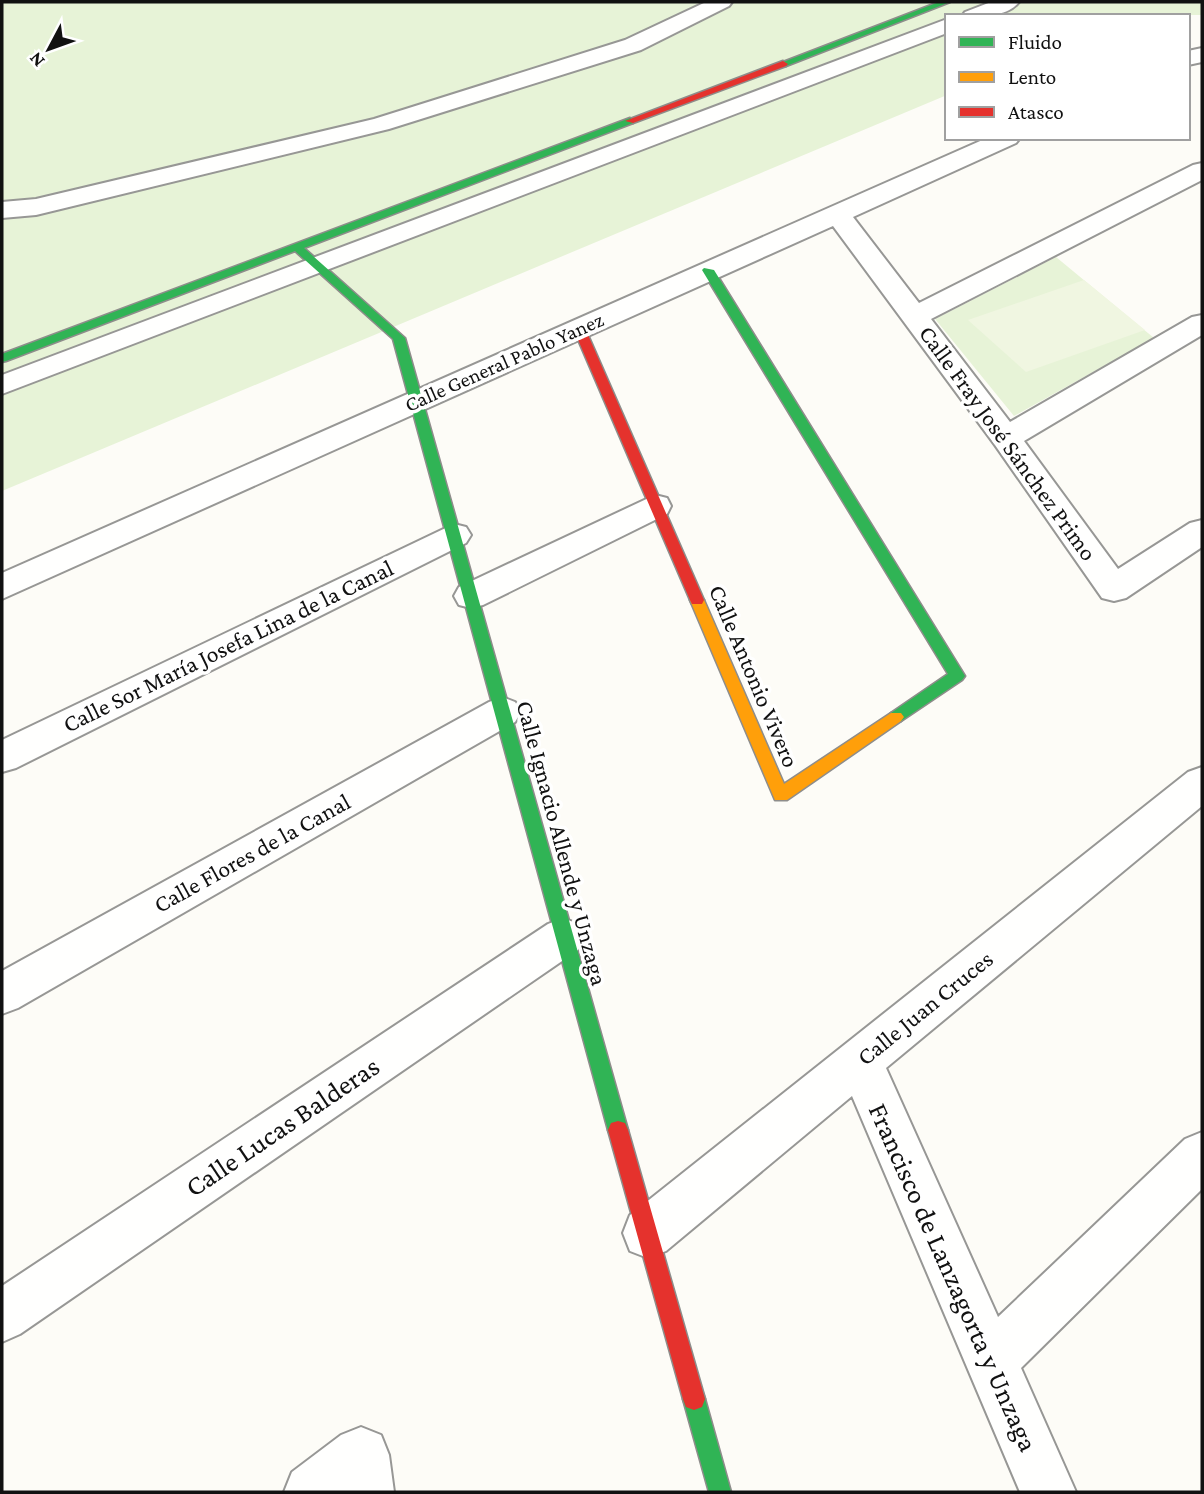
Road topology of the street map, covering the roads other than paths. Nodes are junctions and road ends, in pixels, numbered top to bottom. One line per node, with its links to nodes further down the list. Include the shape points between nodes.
1 (722, 2): 8 (street, via 633,45 381,124 36,207)
2 (946, 2): 10 (street)
3 (1009, 2): 4 (street)
4 (977, 14)
5 (945, 26): 11 (street)
6 (1004, 140): 9 (street, Calle General Pablo Yanez)
7 (1202, 170): 13 (street)
8 (2, 210)
9 (838, 214): 12 (street, Calle General Pablo Yanez); 13 (street, Calle Fray José Sánchez Primo)
10 (295, 246): 11 (street, Calle Ignacio Allende y Unzaga); 16 (street)
11 (315, 265): 17 (street); 18 (street, Calle Ignacio Allende y Unzaga, via 400,338)
12 (708, 270): 15 (street, Calle General Pablo Yanez); 20 (street, Calle Antonio Vivero, via 957,676 781,795)
13 (915, 316): 19 (street, Calle Fray José Sánchez Primo)
14 (1202, 323): 19 (street)
15 (579, 328): 18 (street, Calle General Pablo Yanez); 20 (street, Calle Antonio Vivero)
16 (2, 358)
17 (2, 385)
18 (418, 401): 22 (street, Calle Ignacio Allende y Unzaga); 23 (street, Calle General Pablo Yanez)
19 (1006, 438): 21 (street, Calle Fray José Sánchez Primo, via 1114,589)
20 (655, 506): 24 (street)
21 (1202, 531)
22 (454, 535): 24 (street, Calle Ignacio Allende y Unzaga); 26 (street, Calle Sor María Josefa Lina de la Canal)
23 (2, 587)
24 (471, 596): 25 (street, Calle Ignacio Allende y Unzaga)
25 (502, 712): 28 (street, Calle Ignacio Allende y Unzaga); 29 (street, Calle Flores de la Canal)
26 (2, 757)
27 (1202, 783): 30 (street, Calle Juan Cruces)
28 (563, 937): 32 (street, Calle Ignacio Allende y Unzaga); 33 (street, Calle Lucas Balderas)
29 (2, 995)
30 (860, 1061): 32 (street, Calle Juan Cruces); 34 (street, Francisco de Lanzagorta y Unzaga)
31 (1202, 1156): 34 (street)
32 (648, 1233): 37 (street, Calle Ignacio Allende y Unzaga)
33 (2, 1316)
34 (990, 1362): 38 (street, Francisco de Lanzagorta y Unzaga)
35 (312, 1492): 36 (street, via 361,1455)
36 (366, 1492)
37 (720, 1492)
38 (1048, 1492)

